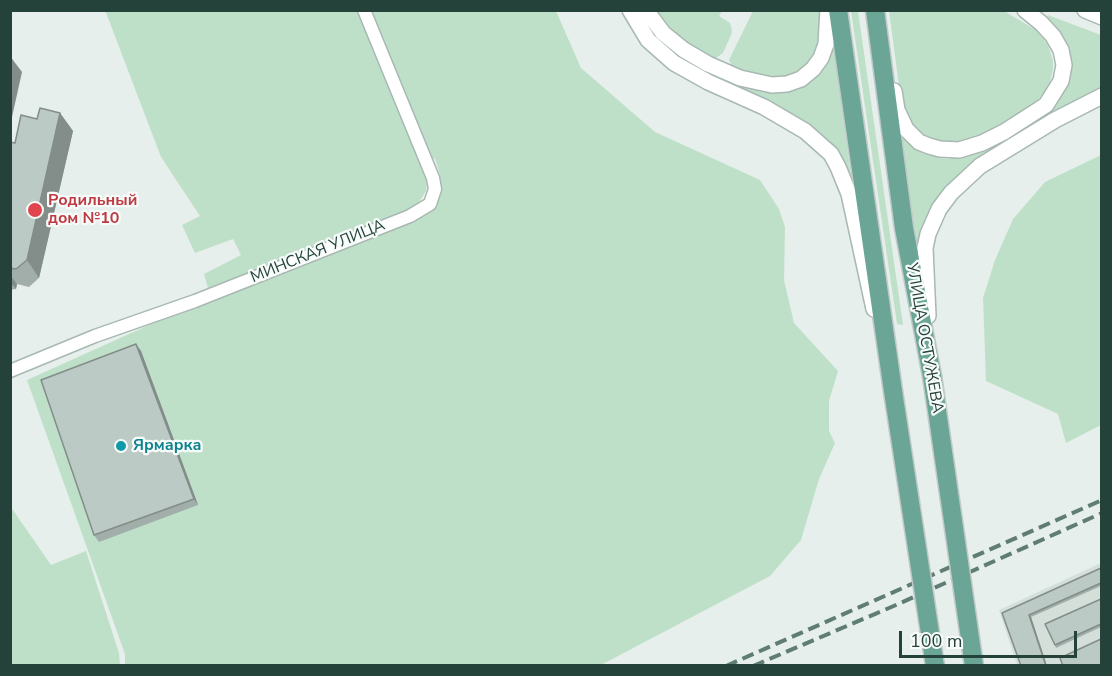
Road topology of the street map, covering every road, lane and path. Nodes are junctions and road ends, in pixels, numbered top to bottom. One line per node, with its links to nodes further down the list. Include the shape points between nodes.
1 (364, 10): 11 (street, МИНСКАЯ УЛИЦА, via 433,178 435,189 430,204 399,220)
2 (630, 10): 13 (street, via 648,40 674,63 774,113 805,131 831,154 849,194)
3 (646, 10): 4 (street, via 663,33 692,55 740,78 772,86 801,79 813,69 826,44)
4 (828, 10)
5 (838, 10): 13 (main road)
6 (876, 10): 7 (street, via 902,121 919,142 950,150 969,148 1004,132 1046,105 1061,81 1061,50 1053,36); 12 (main road, УЛИЦА ОСТУЖЕВА, via 904,228)
7 (1025, 10)
8 (1085, 10): 9 (street)
9 (1101, 17)
10 (1101, 96): 12 (street, via 980,166 939,208 925,248)
11 (10, 371)
12 (932, 376): 15 (main road, УЛИЦА ОСТУЖЕВА, bridge)
13 (893, 391): 14 (main road, bridge)
14 (935, 666)
15 (974, 666)

